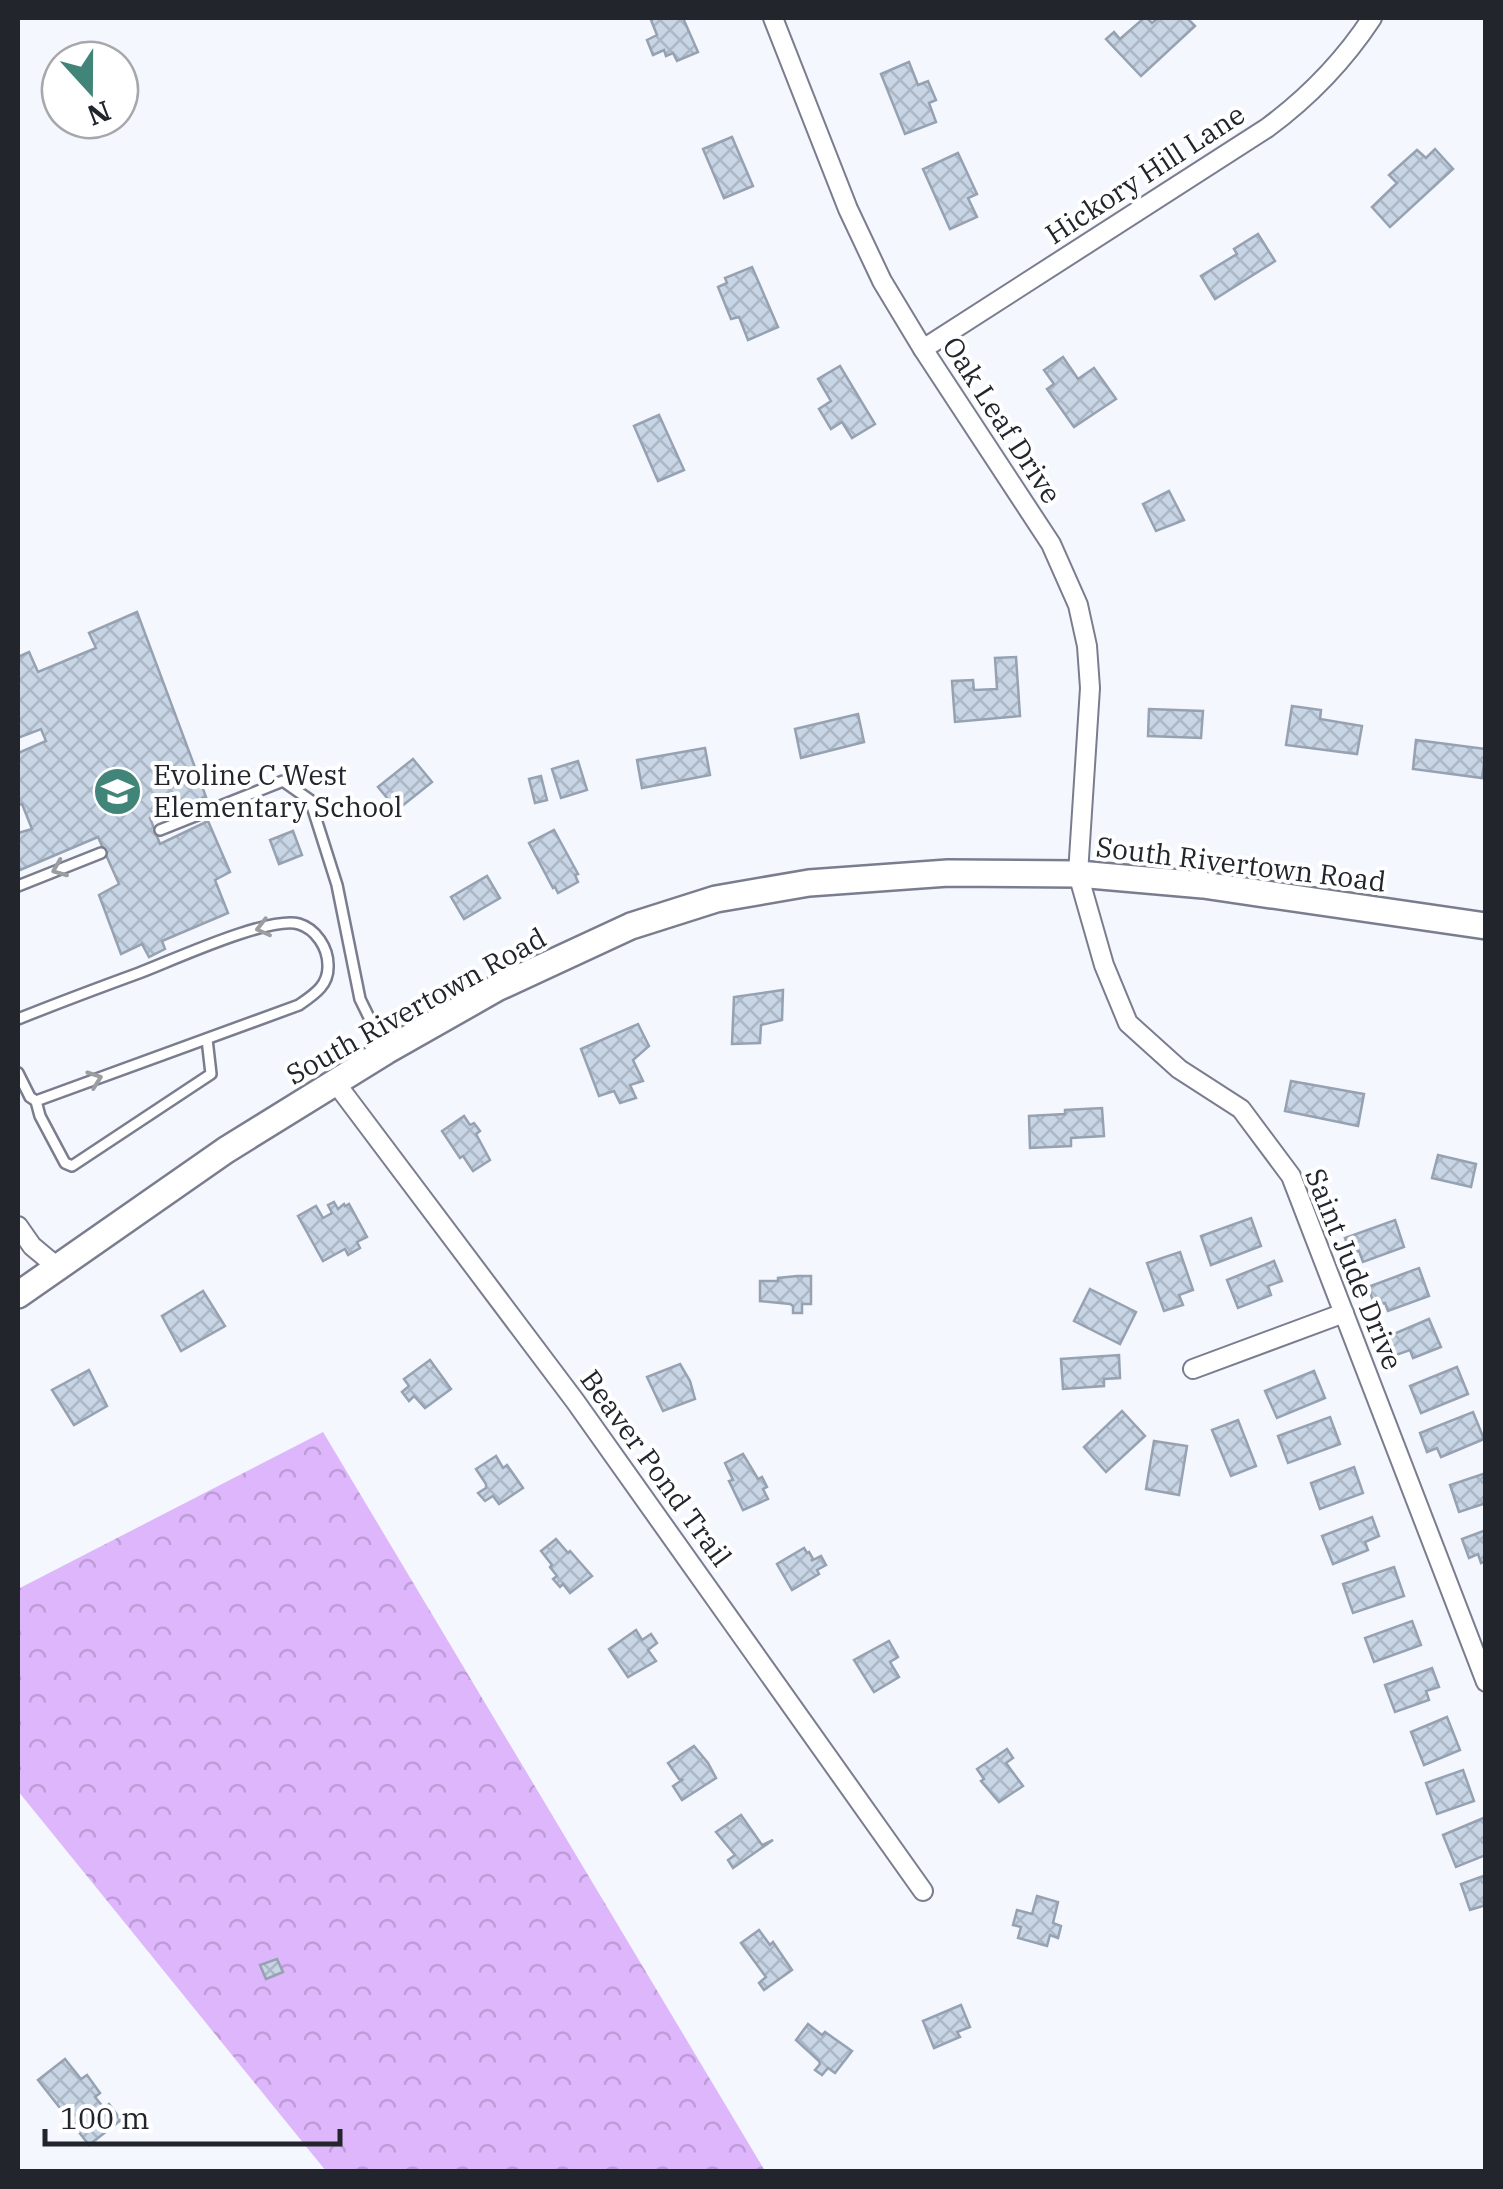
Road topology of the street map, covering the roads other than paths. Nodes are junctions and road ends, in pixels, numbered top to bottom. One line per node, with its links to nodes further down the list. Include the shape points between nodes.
1 (773, 18): 3 (street, Oak Leaf Drive, via 848,209)
2 (1372, 18): 3 (street, Hickory Hill Lane, via 1337,67 1279,120)
3 (923, 349): 6 (street, Oak Leaf Drive, via 1051,544 1078,605 1090,688)
4 (160, 830): 11 (lane, via 283,781 310,800 337,885 360,999)
5 (102, 853): 7 (lane, one-way to 7)
6 (1078, 874): 8 (main road, South Rivertown Road, via 1204,885); 11 (main road, South Rivertown Road, via 844,880 716,899 632,926 497,988); 18 (street, Saint Jude Drive, via 1128,1023 1178,1069 1241,1109 1291,1176)
7 (18, 886)
8 (1486, 926)
9 (18, 1020): 10 (lane, one-way to 9, via 300,1006 322,988 329,969 317,936 300,924 281,923 238,934)
10 (207, 1040): 14 (lane, one-way to 10); 14 (lane, via 212,1074 72,1166)
11 (386, 1051): 13 (main road, South Rivertown Road)
12 (18, 1073): 14 (lane)
13 (336, 1082): 16 (main road, South Rivertown Road); 21 (street, Beaver Pond Trail, via 575,1401)
14 (36, 1101)
15 (18, 1226): 16 (street)
16 (57, 1267): 17 (main road, South Rivertown Road)
17 (18, 1295)
18 (1344, 1313): 19 (street); 20 (street, Saint Jude Drive)
19 (1193, 1369)
20 (1486, 1682)
21 (923, 1891)

